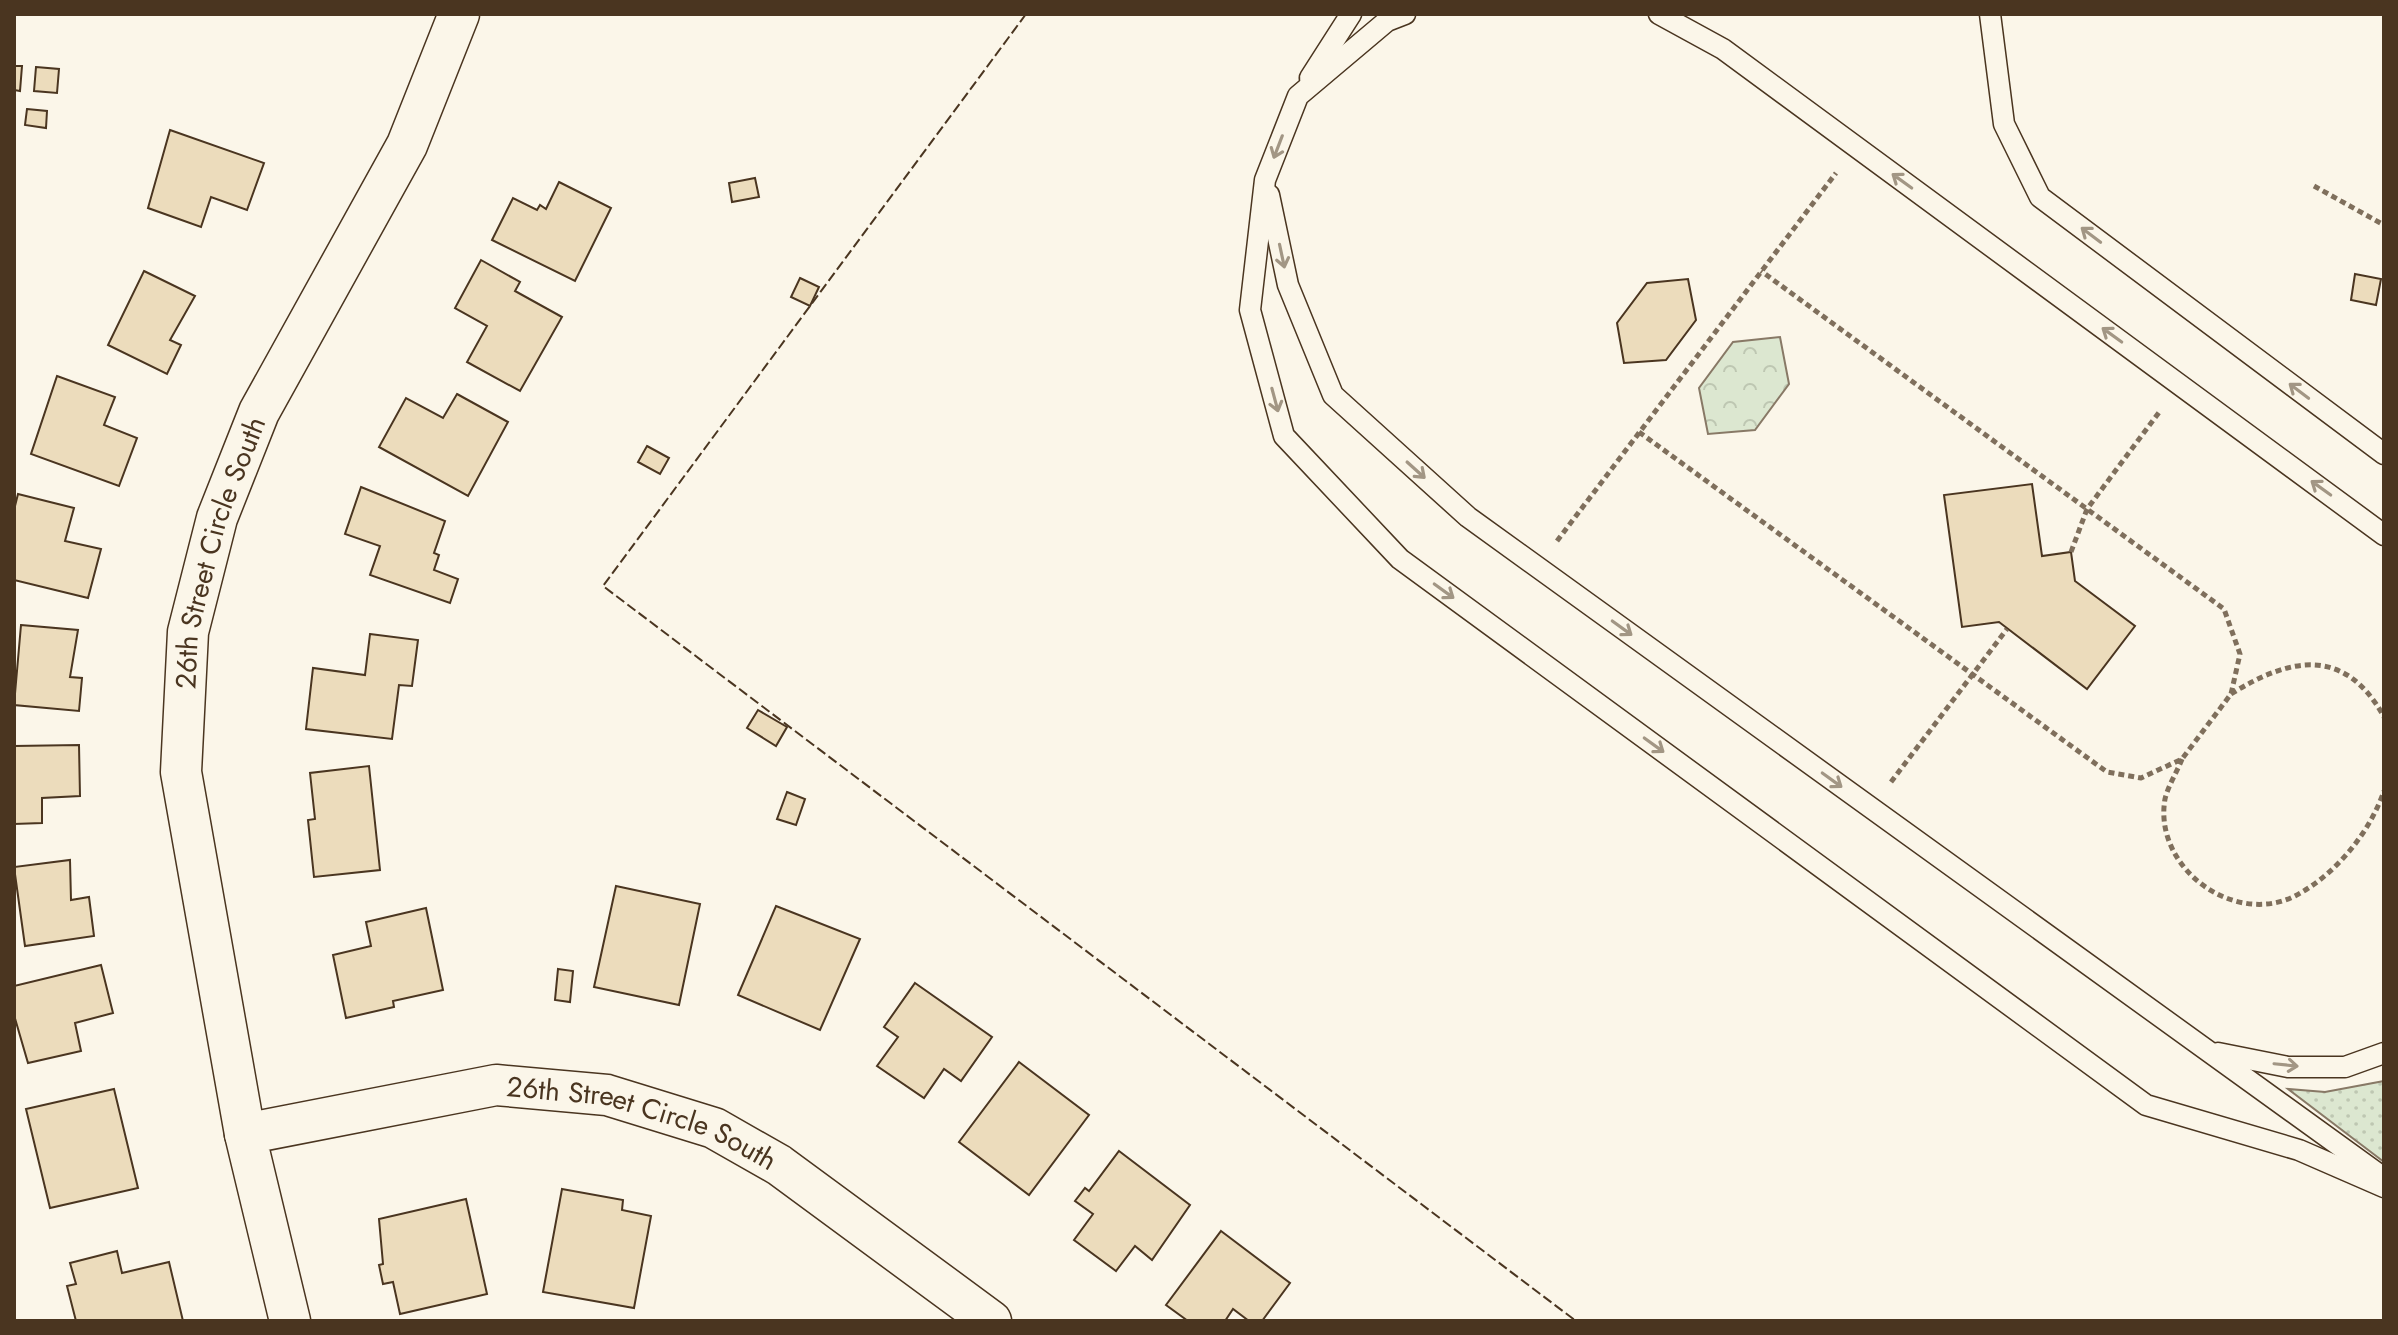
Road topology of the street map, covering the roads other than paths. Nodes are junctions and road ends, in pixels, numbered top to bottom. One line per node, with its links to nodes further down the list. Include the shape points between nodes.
1 (459, 14): 12 (street, 26th Street Circle South, via 407,145 259,412 217,518 188,632 181,772)
2 (1351, 14): 6 (lane)
3 (1405, 14): 6 (lane, via 1387,21)
4 (1659, 14): 9 (lane, one-way to 4, via 1723,49)
5 (1990, 14): 8 (lane, one-way to 5, via 2040,197 2004,124)
6 (1298, 96): 7 (lane, one-way to 7)
7 (1265, 180): 10 (lane, one-way to 10, via 1288,285 1333,395 1468,517); 14 (lane, one-way to 14, via 1250,310 1284,436 1400,559 2146,1105 2299,1150)
8 (2384, 454)
9 (2384, 535)
10 (2210, 1052): 11 (lane, one-way to 11, via 2288,1067 2345,1067); 13 (lane)
11 (2384, 1053)
12 (245, 1134): 15 (street, 26th Street Circle South); 16 (street, 26th Street Circle South, via 496,1085 607,1095 714,1128 779,1165)
13 (2384, 1178)
14 (2384, 1187)
15 (290, 1321)
16 (991, 1321)

